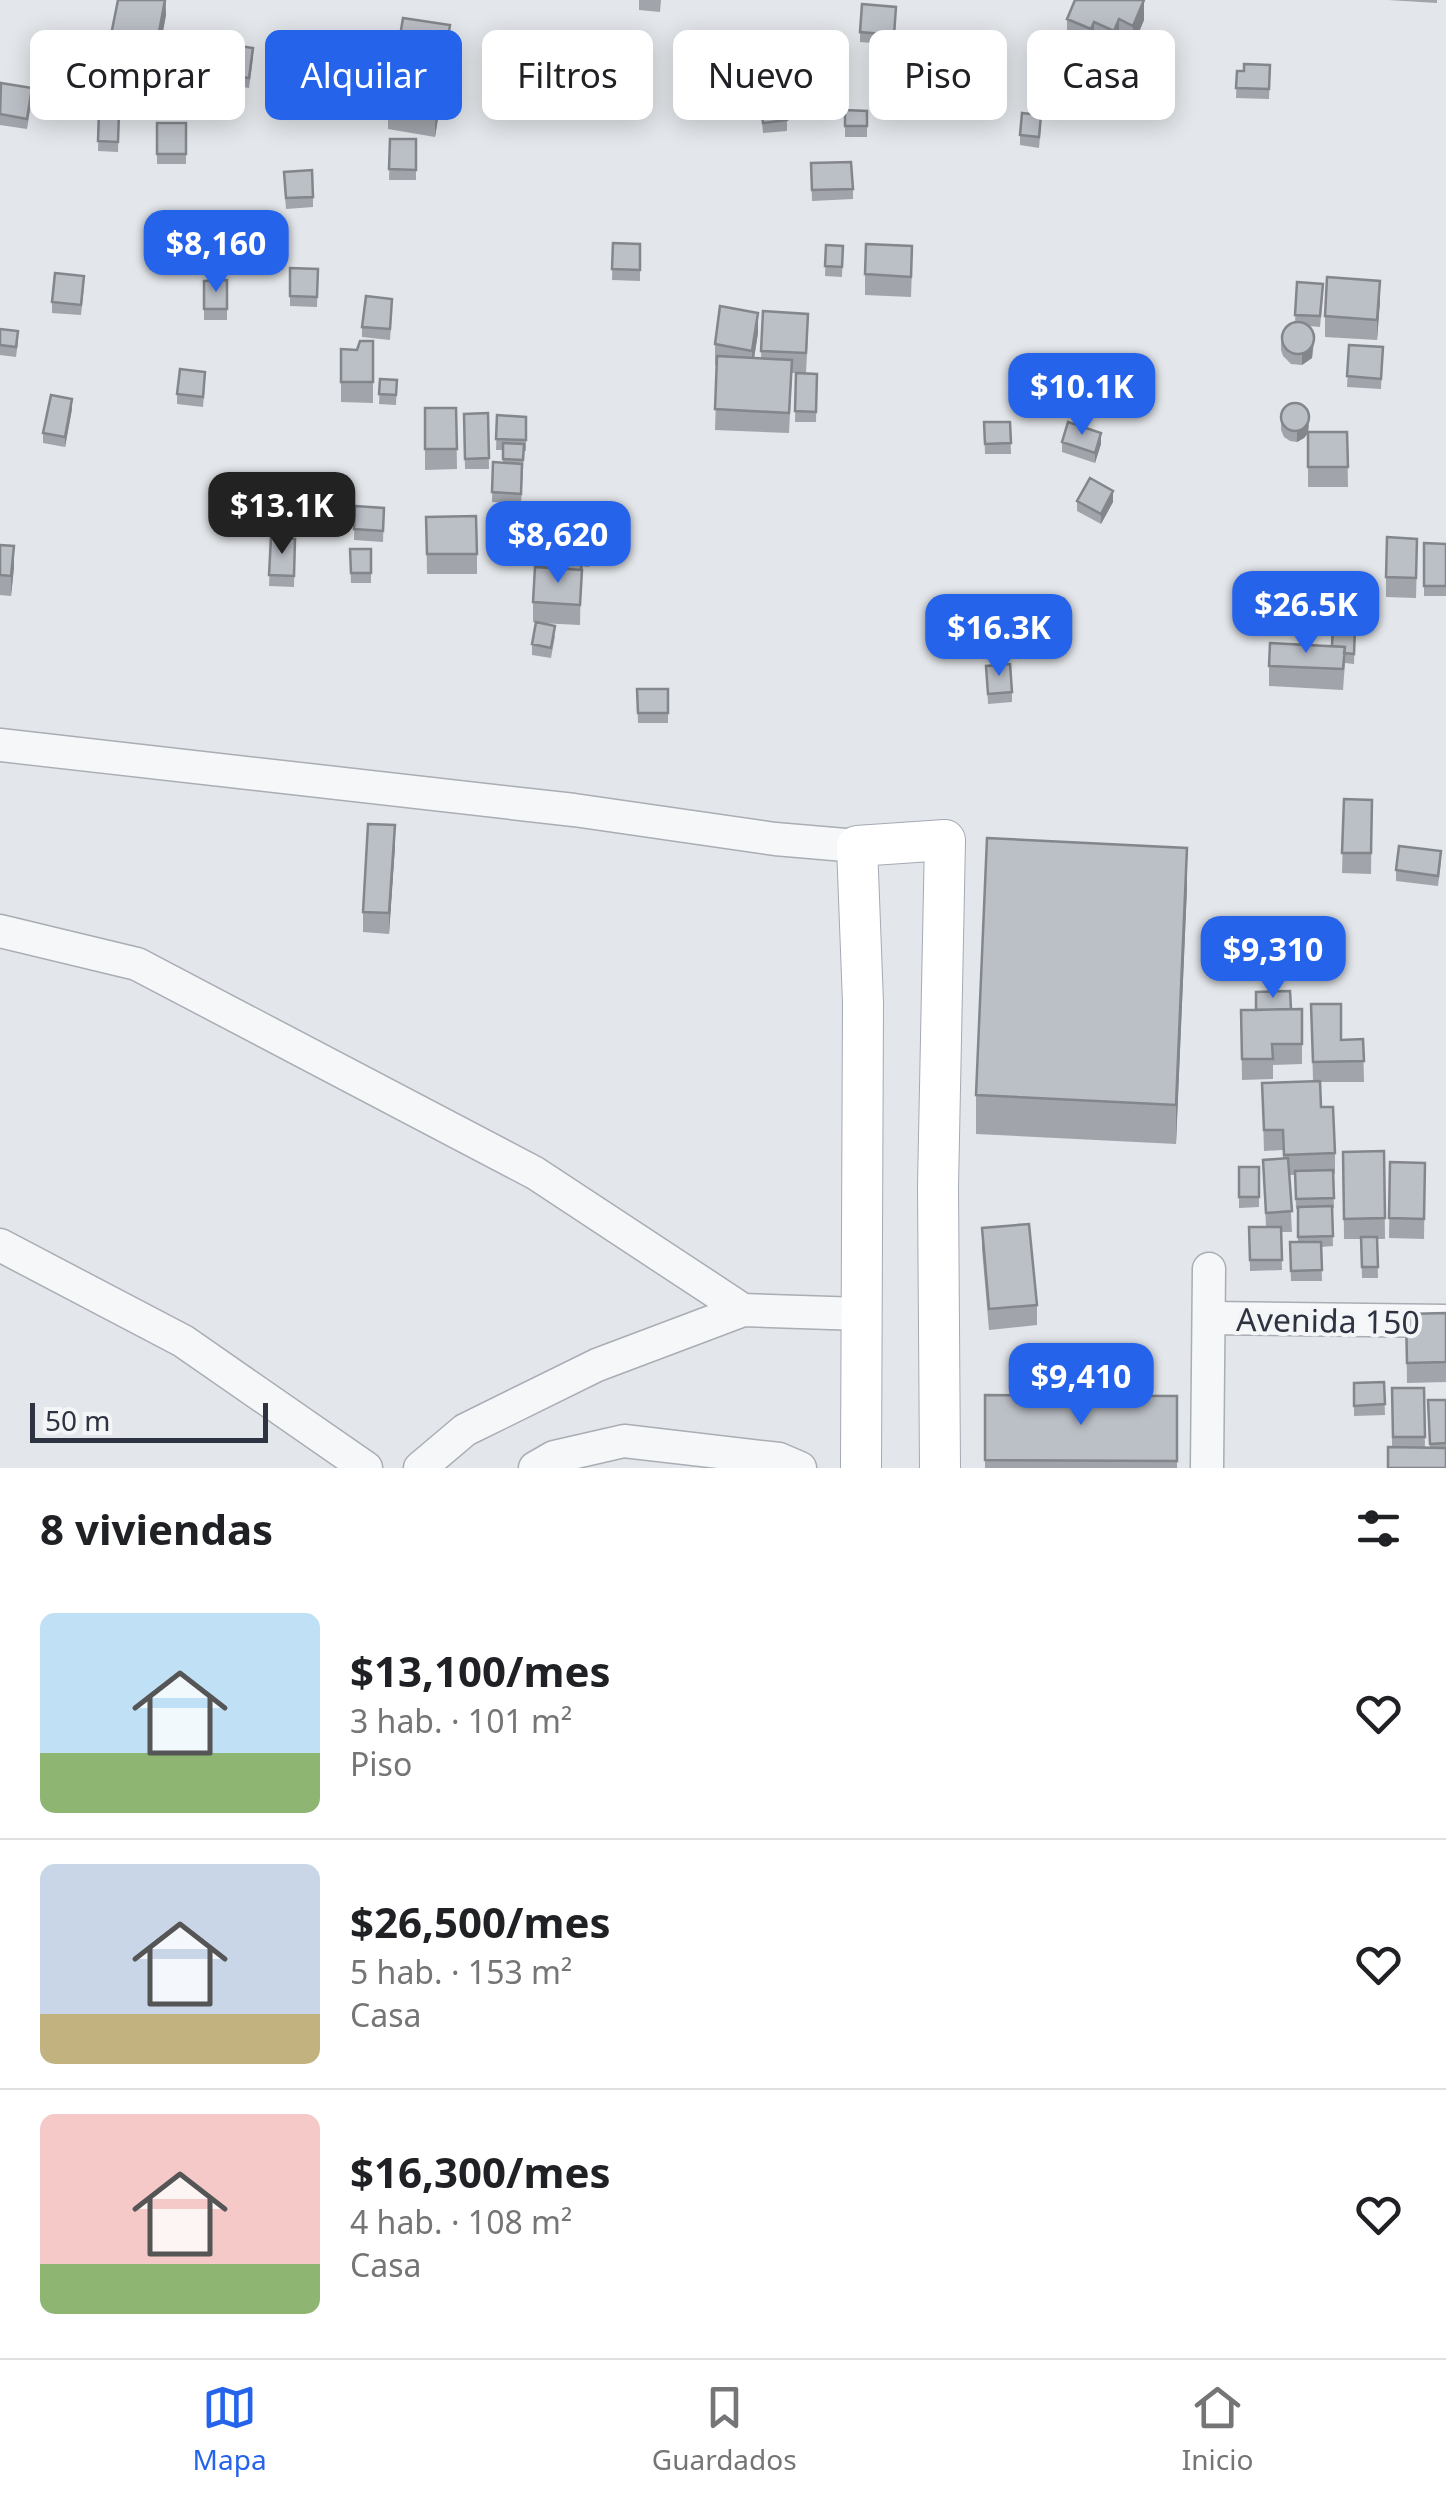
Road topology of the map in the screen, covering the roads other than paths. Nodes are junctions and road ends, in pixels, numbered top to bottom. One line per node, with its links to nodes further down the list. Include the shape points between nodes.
1 (0, 745): 2 (street)
2 (857, 846): 7 (main road); 15 (main road, via 944,840)
3 (0, 931): 6 (street, via 138,964 535,1173)
4 (0, 1244): 10 (street, via 183,1341)
5 (1209, 1269): 8 (street)
6 (743, 1310): 7 (street); 11 (street, via 597,1364 465,1430)
7 (860, 1314): 14 (main road)
8 (1210, 1318): 9 (street, Avenida 150); 16 (street)
9 (1446, 1321)
10 (366, 1468)
11 (420, 1468)
12 (535, 1468): 13 (street, via 624,1442 779,1459)
13 (800, 1468)
14 (860, 1468)
15 (940, 1468)
16 (1207, 1468)

